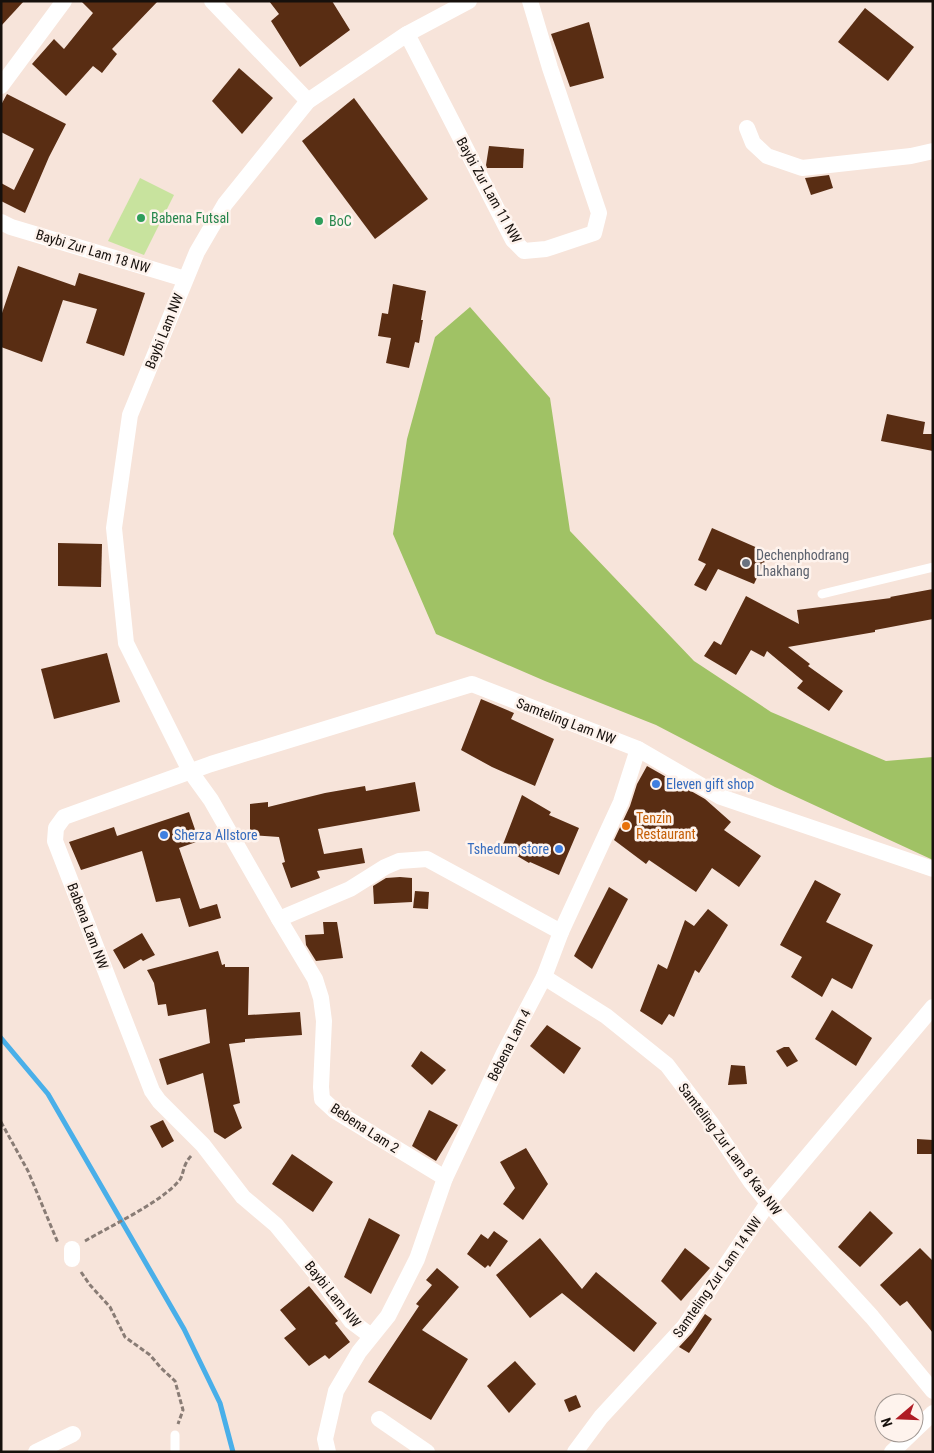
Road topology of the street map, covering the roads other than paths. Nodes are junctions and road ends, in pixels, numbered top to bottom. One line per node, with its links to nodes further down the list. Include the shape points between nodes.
1 (64, 1): 6 (street)
2 (212, 1): 7 (street)
3 (469, 1): 5 (street, Baybi Lam NW)
4 (530, 1): 5 (street, Baybi Zur Lam 11 NW, via 599,214 594,233 546,249 524,251 514,240)
5 (407, 34): 7 (street, Baybi Lam NW)
6 (1, 86)
7 (308, 101): 11 (street, Baybi Lam NW, via 225,204)
8 (747, 128): 9 (street, via 753,143 767,156 802,168)
9 (933, 151)
10 (1, 222): 11 (street, Baybi Zur Lam 18 NW)
11 (185, 279): 15 (street, Baybi Lam NW, via 130,415 114,528 126,642)
12 (933, 567): 13 (lane)
13 (822, 594)
14 (638, 749): 15 (street, Samteling Lam NW, via 472,684); 16 (street, Samteling Lam NW, via 721,797); 18 (street, Bebena Lam 4, via 621,802)
15 (190, 771): 17 (street, Baybi Lam NW, via 212,800); 21 (street, Babena Lam NW, via 64,817 56,828 56,841 148,1083 159,1101)
16 (933, 869)
17 (279, 919): 18 (street, via 350,889 399,861 427,859); 22 (street, Bebena Lam 2, via 315,978 321,998 324,1021 322,1099 335,1111)
18 (561, 932): 19 (street, Bebena Lam 4)
19 (544, 977): 22 (street, Bebena Lam 4); 23 (street, Samteling Zur Lam 8 Kaa NW, via 606,1016 666,1065)
20 (933, 1007): 23 (street, Samteling Zur Lam 14 NW)
21 (207, 1151): 24 (street, Baybi Lam NW, via 243,1197 276,1225 351,1321)
22 (445, 1178): 24 (street, Bebena Lam 4, via 417,1259 388,1316)
23 (768, 1203): 25 (street, Samteling Zur Lam 8 Kaa NW, via 872,1317); 34 (street, Samteling Zur Lam 14 NW, via 684,1327 601,1417)
24 (371, 1336): 32 (street, Baybi Lam NW, via 336,1391 325,1439)
25 (933, 1391)
26 (379, 1419): 33 (street)
27 (73, 1434): 30 (street)
28 (175, 1435): 31 (lane)
29 (901, 1443): 35 (street)
30 (36, 1452)
31 (175, 1452)
32 (328, 1452)
33 (426, 1452)
34 (575, 1452)
35 (892, 1452)

